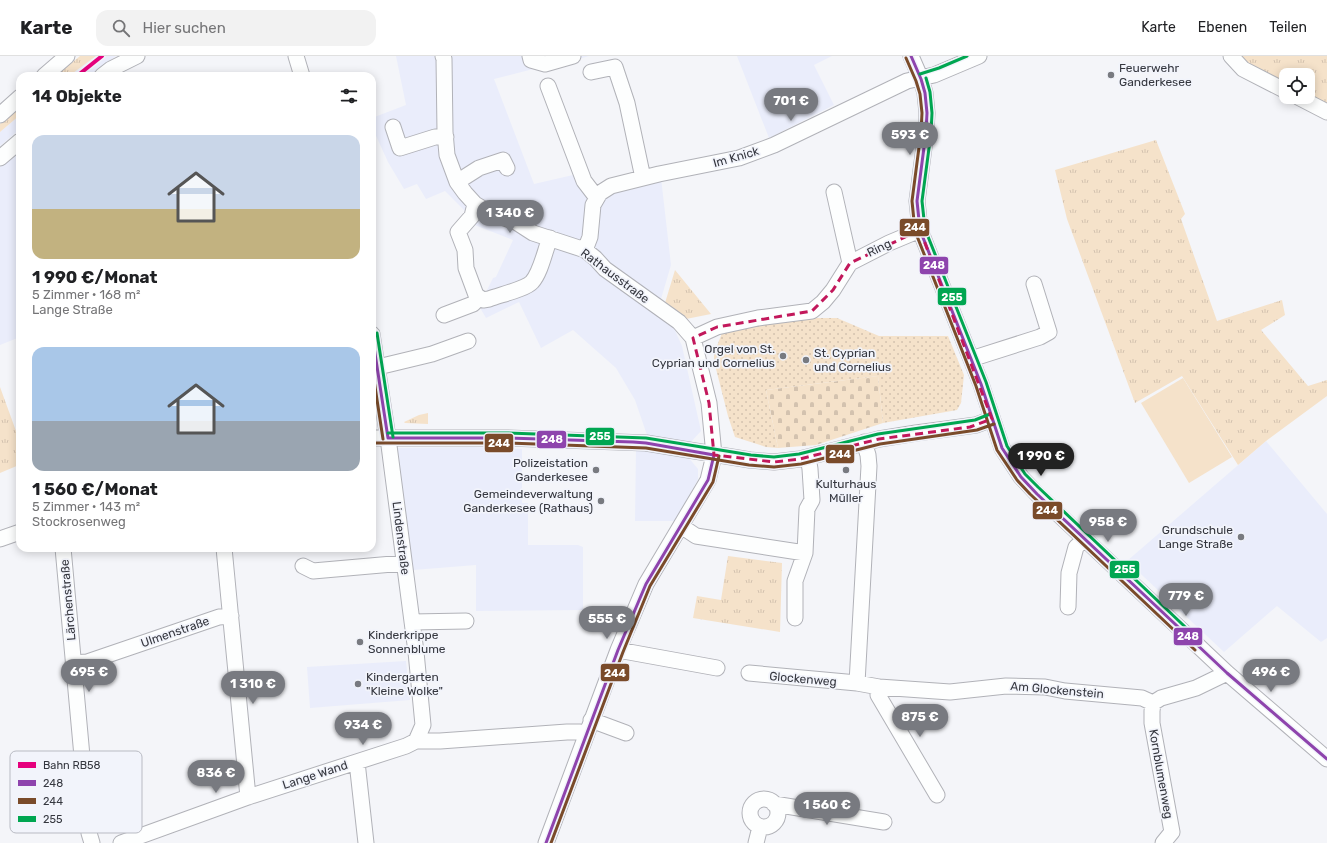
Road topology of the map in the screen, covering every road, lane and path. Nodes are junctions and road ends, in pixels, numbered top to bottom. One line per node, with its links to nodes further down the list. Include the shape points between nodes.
1 (67, 56): 10 (street)
2 (136, 56): 11 (street)
3 (296, 56): 12 (street)
4 (443, 56): 22 (street, Rathausstraße)
5 (530, 56): 6 (street, via 531,60 545,64)
6 (573, 56)
7 (911, 56): 14 (street)
8 (979, 56): 14 (street, Im Knick, via 940,73)
9 (1231, 56): 16 (street, via 1243,69)
10 (49, 72)
11 (107, 72)
12 (301, 72)
13 (591, 72): 26 (street, via 615,67 629,110)
14 (921, 78): 26 (street, Im Knick, via 907,82 774,145 740,158); 31 (street, via 927,113 917,201)
15 (548, 86): 29 (street, via 584,181)
16 (1279, 87)
17 (16, 101): 20 (street)
18 (1312, 104): 19 (street)
19 (1327, 112)
20 (0, 115)
21 (393, 127): 22 (street, via 400,148 434,137)
22 (446, 137): 27 (street, Rathausstraße, via 447,155)
23 (16, 144): 24 (street)
24 (0, 158)
25 (507, 168): 27 (street, via 502,160 479,168)
26 (643, 178): 29 (street, Im Knick, via 611,186)
27 (457, 182): 30 (street, Rathausstraße)
28 (834, 192): 34 (street)
29 (597, 198): 33 (street, via 593,205 590,237)
30 (475, 204): 32 (street, Rathausstraße, via 490,213 516,222 533,233); 36 (street, via 472,216 458,232 465,250 466,268)
31 (920, 230): 34 (street, Ring); 41 (street)
32 (550, 238): 33 (street, Rathausstraße); 36 (street, via 532,282 490,299)
33 (585, 250): 38 (street, Rathausstraße, via 605,269 679,322)
34 (850, 263): 38 (street, via 824,302 812,311 758,318 704,332)
35 (1034, 284): 41 (street, via 1049,332)
36 (479, 298): 37 (street, via 473,304)
37 (444, 315)
38 (693, 338): 47 (street, via 709,403)
39 (468, 341): 42 (street, via 432,354)
40 (376, 356): 42 (street, Lindenstraße)
41 (971, 359): 43 (street)
42 (378, 367): 45 (street, Lindenstraße)
43 (992, 419): 46 (street, via 970,427); 52 (street, via 1002,448 1021,476)
44 (376, 438): 45 (street)
45 (388, 438): 47 (street, via 514,438 633,442); 56 (street, Lindenstraße)
46 (864, 442): 48 (street); 68 (street, via 869,466)
47 (714, 454): 48 (street, via 774,462); 49 (street, via 708,480)
48 (808, 457): 55 (street, via 812,500 807,509)
49 (681, 526): 55 (street, via 696,536); 63 (street, via 646,584)
50 (16, 533): 51 (street)
51 (0, 539)
52 (1085, 539): 58 (street, via 1076,547 1069,573); 67 (street)
53 (63, 552): 64 (street, Lärchenstraße)
54 (224, 552): 59 (street)
55 (805, 553): 60 (street, via 795,581)
56 (404, 563): 57 (street, via 313,571); 62 (street, Lindenstraße)
57 (303, 566)
58 (1068, 607)
59 (231, 616): 64 (street, Ulmenstraße, via 219,617 87,662); 78 (street)
60 (795, 618)
61 (466, 621): 62 (street)
62 (412, 622): 73 (street, Lindenstraße, via 423,726)
63 (618, 650): 65 (street); 71 (street)
64 (73, 663): 74 (street, Lärchenstraße)
65 (717, 668)
66 (749, 673): 68 (street, Glockenweg)
67 (1227, 674): 70 (street); 75 (street)
68 (857, 683): 69 (street, Am Glockenstein)
69 (879, 687): 70 (street, Am Glockenstein, via 950,692 1006,686 1045,688 1142,698); 77 (street, via 878,695)
70 (1153, 703): 88 (street, Kornblumenweg, via 1152,723 1172,832)
71 (588, 727): 72 (street, Lange Wand); 73 (street, Lange Wand, via 579,732); 86 (street)
72 (626, 733)
73 (416, 741): 76 (street, Lange Wand)
74 (81, 751)
75 (1327, 759)
76 (358, 762): 78 (street, Lange Wand); 85 (street)
77 (937, 795)
78 (248, 797): 84 (street, Lange Wand)
79 (774, 804): 80 (street); 81 (street, via 778,812 776,821 769,827); 81 (street, via 766,799 753,804 750,817)
80 (884, 822)
81 (760, 827): 87 (street)
82 (89, 833): 83 (street, Lärchenstraße)
83 (92, 843)
84 (120, 843)
85 (366, 843)
86 (546, 843)
87 (756, 843)
88 (1163, 843)

